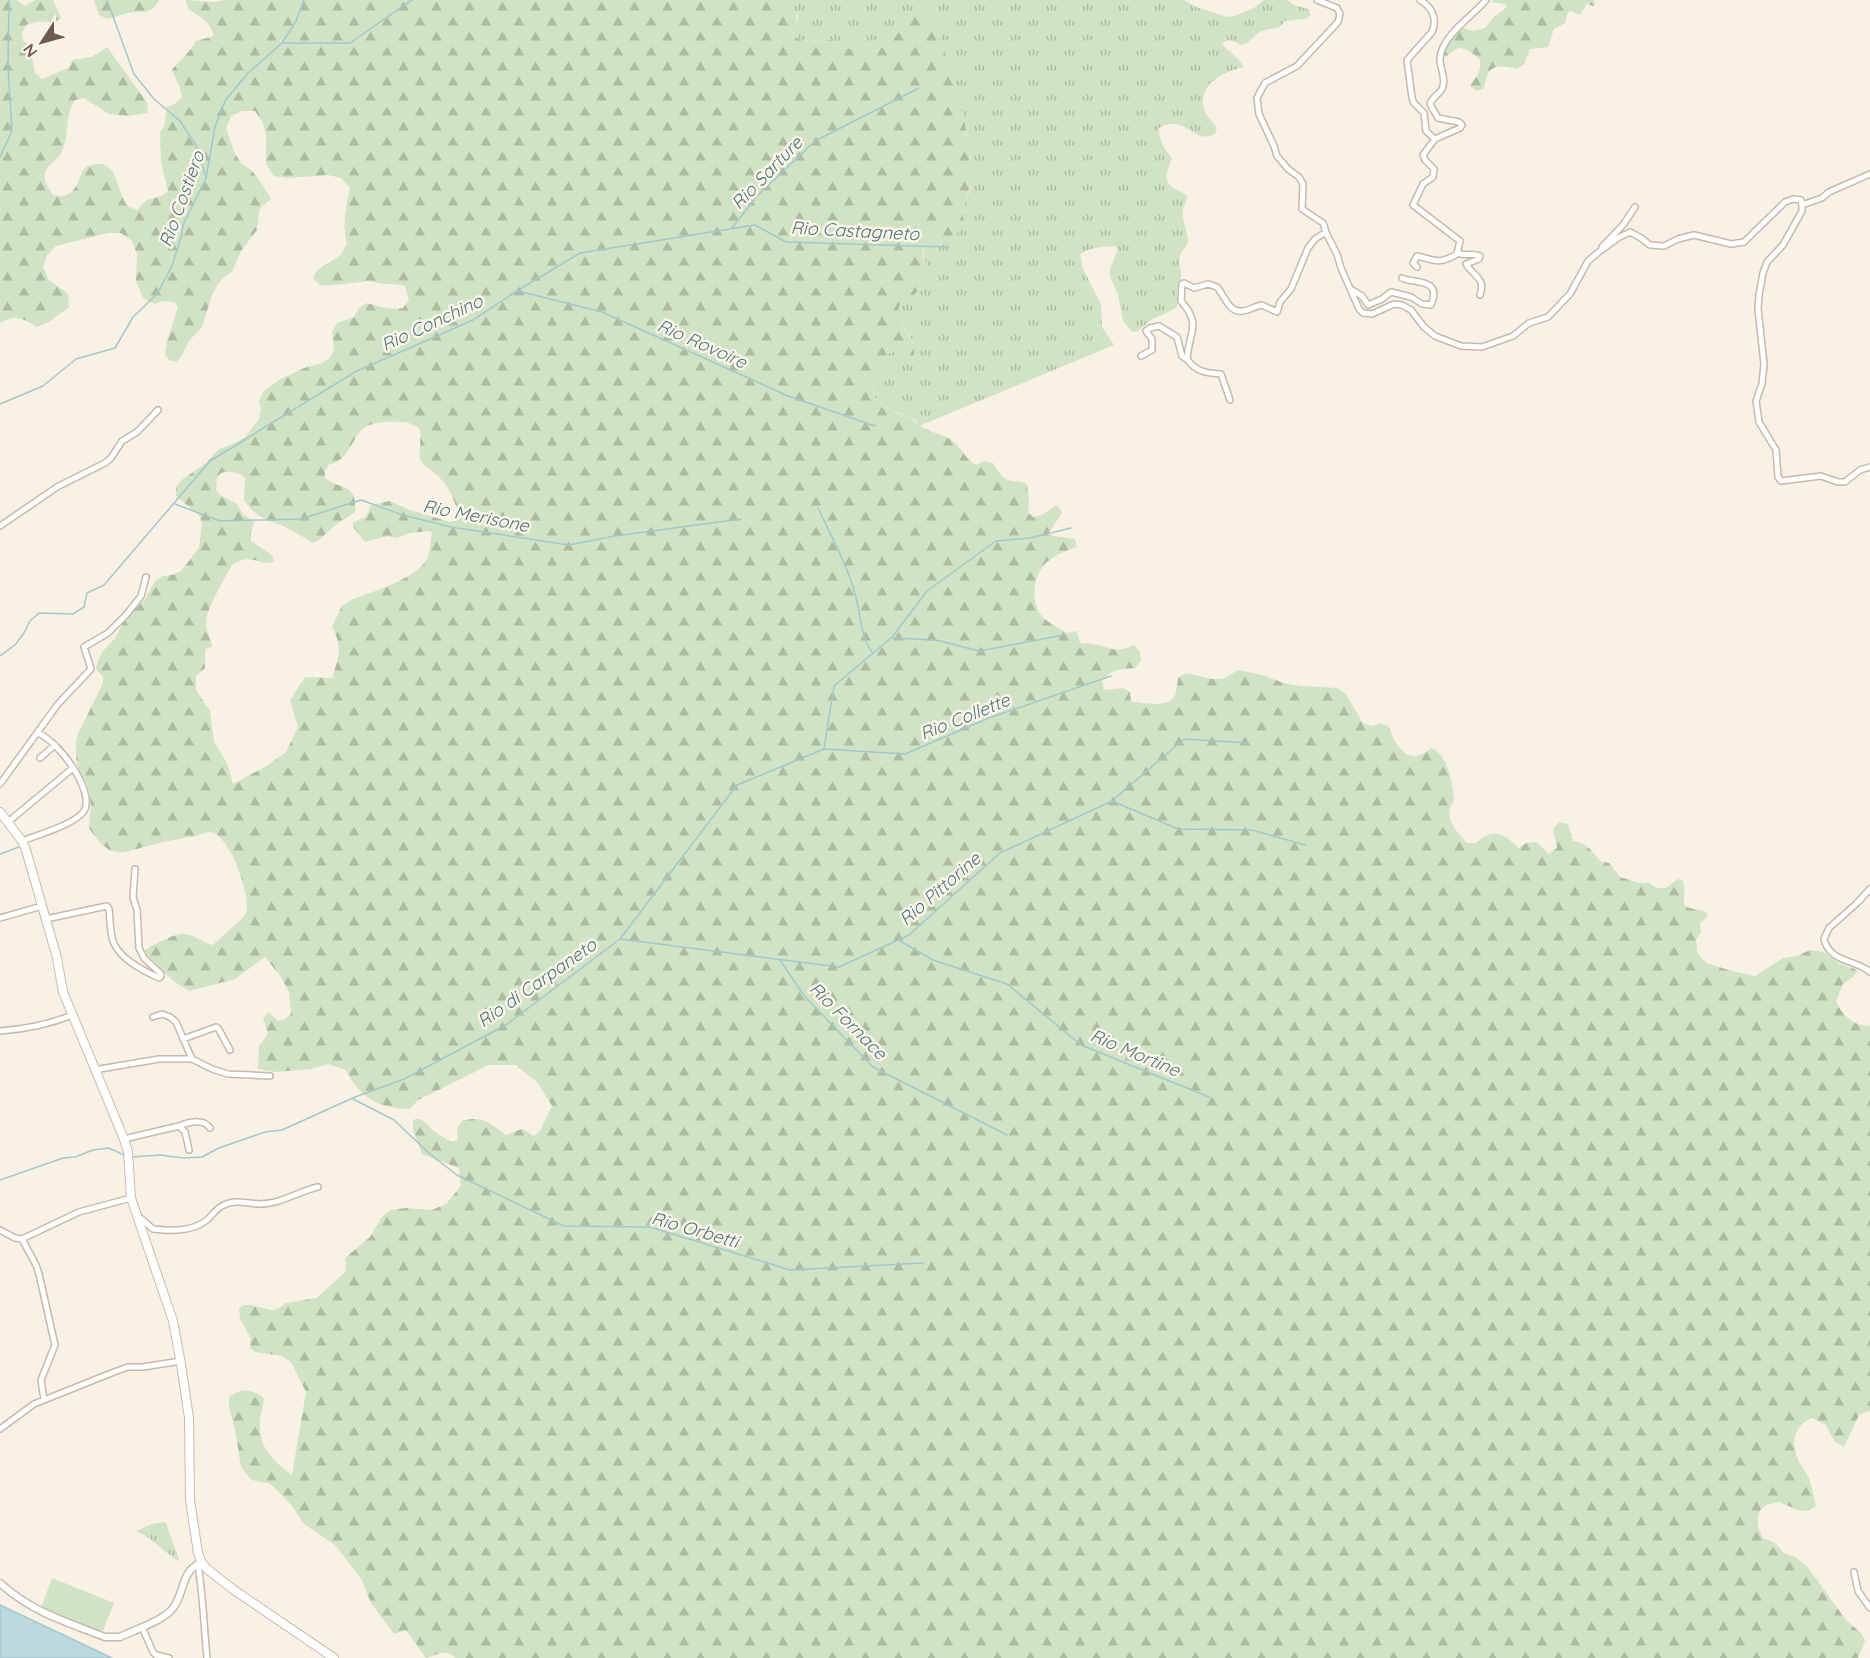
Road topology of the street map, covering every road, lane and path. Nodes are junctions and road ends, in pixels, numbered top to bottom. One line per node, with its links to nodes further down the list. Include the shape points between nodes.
1 (1317, 0): 8 (street, via 1337,8 1338,22 1294,69 1264,83 1257,103 1277,156 1301,180 1302,209 1322,221)
2 (1420, 0): 4 (street, via 1430,8 1435,21 1432,32 1407,60 1414,103 1424,113 1426,131)
3 (1486, 0): 4 (street, via 1449,37 1440,54 1443,86 1430,104 1438,118 1462,125)
4 (1436, 139): 10 (street, via 1423,155 1434,169 1433,177 1423,184 1413,204 1460,240)
5 (1870, 174): 6 (street)
6 (1802, 205): 9 (street, via 1801,200 1785,202 1744,242 1731,244 1694,235 1664,246 1650,245 1630,232); 19 (street, via 1783,245 1767,262 1761,282 1758,309 1764,364 1756,401 1759,422 1776,450 1781,481 1821,476 1845,482)
7 (1635, 207): 9 (street)
8 (1326, 232): 13 (street); 16 (street, via 1308,248 1277,312 1262,305 1236,311 1211,284 1194,288 1183,283 1182,303 1193,322)
9 (1600, 251): 13 (street, via 1588,261 1570,294 1548,317 1479,348 1435,336 1402,305 1363,313)
10 (1458, 253): 11 (street, via 1439,261 1417,255 1413,263); 14 (street, via 1480,256 1466,266 1481,281)
11 (1417, 267)
12 (1402, 278): 13 (street, via 1428,285 1433,295 1431,305 1392,292 1368,304)
13 (1351, 289)
14 (1480, 295)
15 (1141, 356): 16 (street, via 1152,350 1152,339 1146,331 1159,326 1177,337 1182,356)
16 (1188, 360): 17 (street, via 1200,371 1221,374)
17 (1230, 400)
18 (158, 410): 20 (street, via 122,441 105,463 57,487)
19 (1870, 467)
20 (0, 526)
21 (146, 577): 22 (street, via 141,596 126,615 108,633 84,647 91,669)
22 (37, 733): 23 (street); 26 (street)
23 (55, 745): 24 (street); 25 (street)
24 (40, 758)
25 (73, 768): 28 (street); 29 (street, via 82,782 86,809 77,818)
26 (0, 784)
27 (0, 812): 28 (main road)
28 (8, 822): 29 (main road)
29 (22, 841): 32 (main road)
30 (135, 869): 34 (street, via 133,897 139,948 161,974 159,978 134,965 117,949 112,941 107,906)
31 (1870, 889): 35 (street, via 1829,928 1824,939 1839,959)
32 (42, 906): 33 (street); 34 (main road)
33 (0, 918)
34 (46, 919): 36 (main road)
35 (1870, 972)
36 (72, 1015): 38 (street, via 24,1030); 42 (main road)
37 (153, 1017): 39 (street, via 162,1014 172,1018)
38 (0, 1031)
39 (183, 1039): 40 (street, via 216,1027); 41 (street)
40 (230, 1050)
41 (192, 1059): 42 (street, via 159,1059); 43 (street, via 228,1074)
42 (94, 1070): 46 (main road)
43 (270, 1076)
44 (179, 1126): 45 (street, via 203,1122); 46 (street); 47 (street, via 185,1132)
45 (210, 1128)
46 (124, 1139): 49 (main road)
47 (189, 1150)
48 (318, 1186): 50 (street, via 270,1203 224,1204 192,1228 153,1229)
49 (132, 1198): 50 (main road); 52 (street, via 79,1212)
50 (136, 1215): 53 (main road, via 173,1320)
51 (0, 1230): 52 (street)
52 (22, 1239): 54 (street, via 36,1265 54,1338 41,1380)
53 (181, 1361): 54 (street, via 128,1368); 56 (main road, via 189,1418 190,1500)
54 (44, 1400): 55 (street)
55 (0, 1429)
56 (200, 1564): 60 (street, via 187,1574 174,1608); 62 (street); 63 (main road)
57 (1854, 1572): 59 (street, via 1858,1591)
58 (0, 1583): 60 (street, via 38,1611 105,1637 120,1637)
59 (1870, 1608)
60 (142, 1627): 61 (street, via 153,1652)
61 (169, 1658)
62 (207, 1658)
63 (334, 1658)

